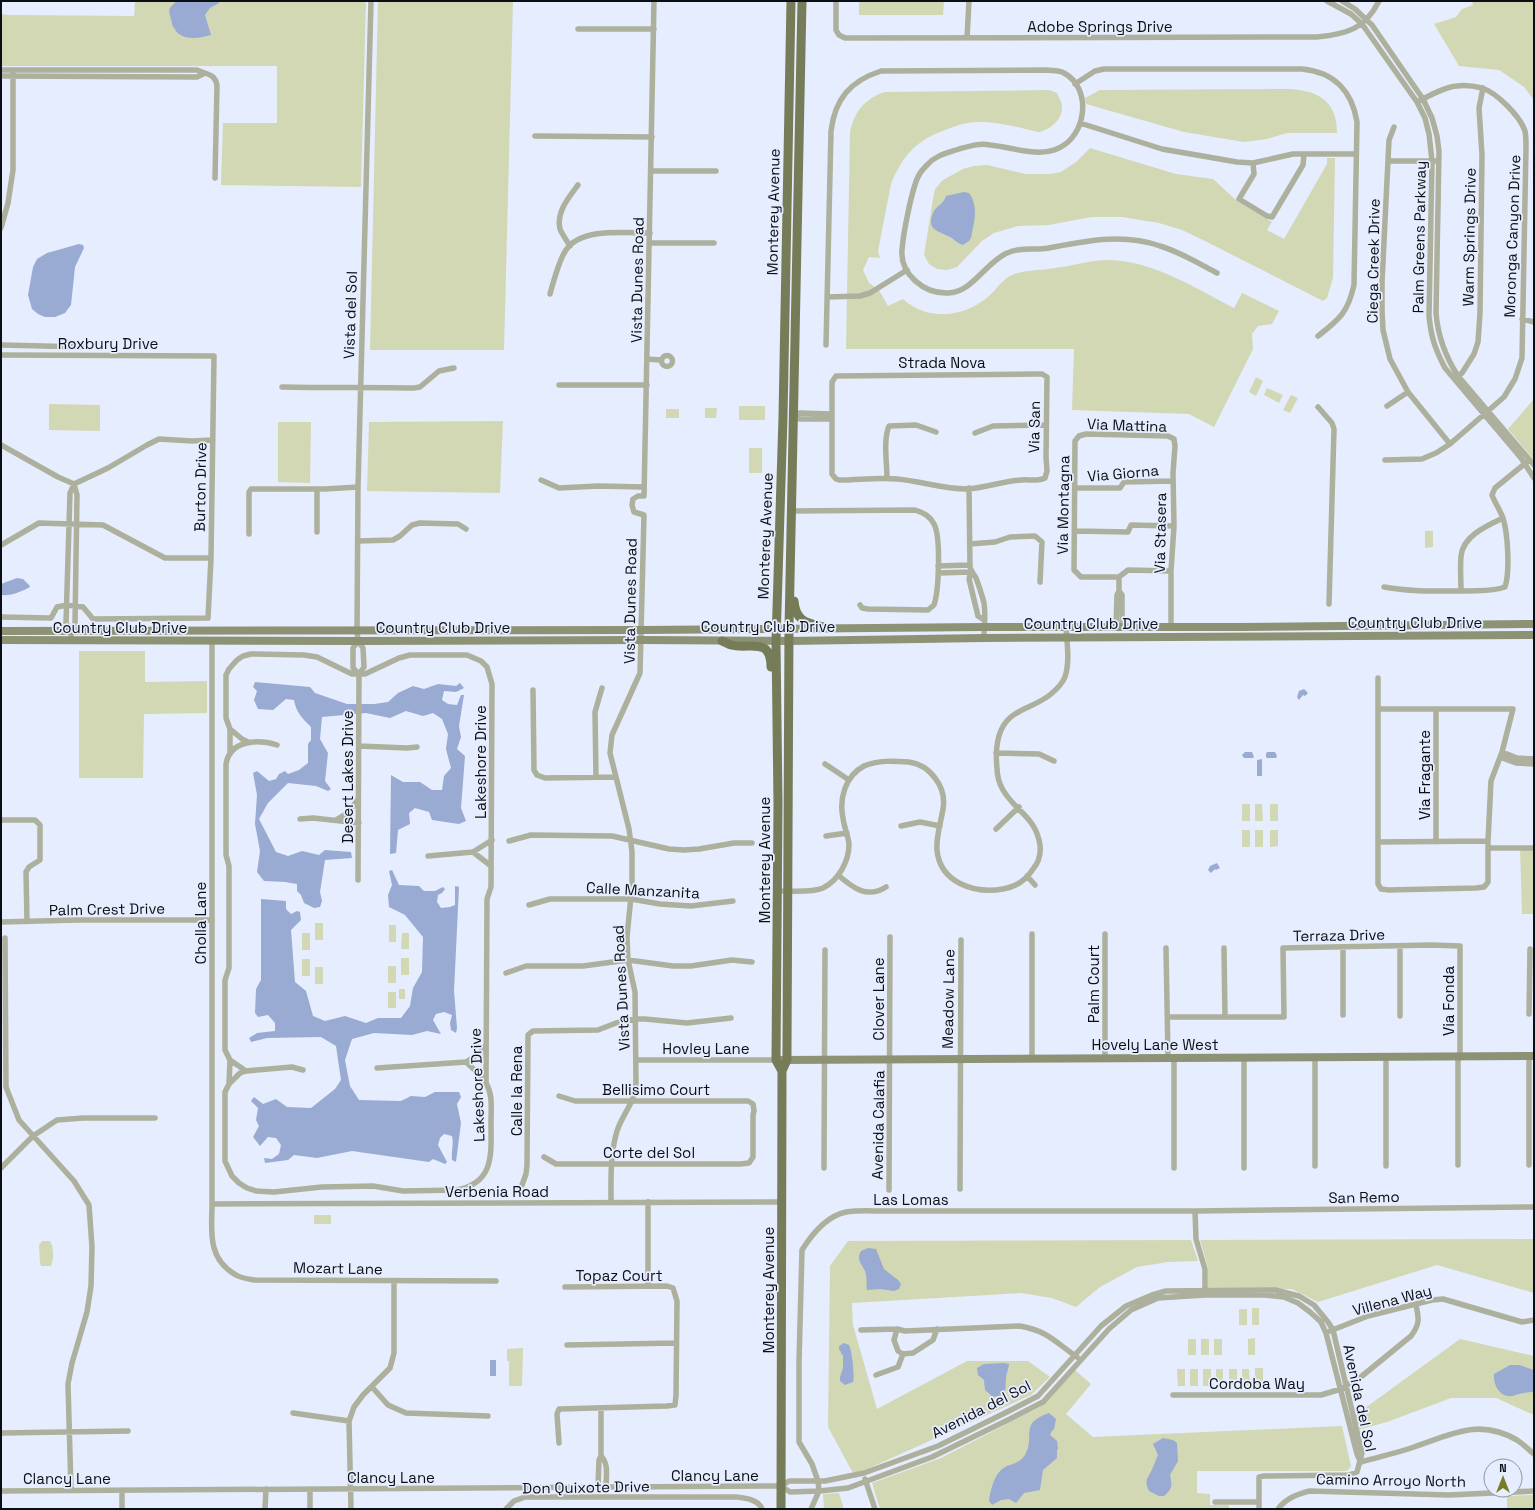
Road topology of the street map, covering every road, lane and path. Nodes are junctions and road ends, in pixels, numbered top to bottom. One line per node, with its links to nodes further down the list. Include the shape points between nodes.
1 (371, 1): 63 (street, Vista del Sol)
2 (654, 1): 12 (street, Vista Dunes Road)
3 (791, 1): 14 (main road, Monterey Avenue)
4 (802, 1): 20 (main road, Monterey Avenue)
5 (969, 1): 13 (street)
6 (1327, 1): 10 (street, Palm Greens Parkway)
7 (1342, 1): 10 (street, Palm Greens Parkway, via 1355,9)
8 (1379, 1): 10 (street)
9 (836, 3): 13 (street, Adobe Springs Drive, via 836,30 845,38)
10 (1364, 22): 13 (street, Adobe Springs Drive, via 1346,32 1317,37); 21 (street, Palm Greens Parkway, via 1372,25); 22 (street, Palm Greens Parkway)
11 (578, 29): 12 (street)
12 (654, 29): 26 (street, Vista Dunes Road)
13 (967, 38)
14 (790, 57): 20 (main road, via 798,68); 57 (main road, Monterey Avenue)
15 (1, 70): 16 (street)
16 (13, 73): 17 (street); 35 (street, via 197,70 212,75 217,86); 37 (street, via 13,170)
17 (1, 76)
18 (1075, 84): 23 (street, via 1082,97 1083,110); 28 (street, via 1095,71 1104,69 1312,70 1336,81 1348,94 1355,108 1357,122); 45 (street, via 1062,72 1046,70 882,71 855,83 845,93 836,109 831,131)
19 (1483, 88): 21 (street, Moronga Canyon Drive, via 1456,86); 46 (street, Moronga Canyon Drive, via 1497,97 1514,114 1525,131); 59 (street, Warm Springs Drive, via 1479,108 1482,155 1478,342 1474,354)
20 (800, 97): 68 (main road, Monterey Avenue)
21 (1423, 99): 22 (street, Moronga Canyon Drive); 30 (street, Palm Greens Parkway, via 1437,136)
22 (1417, 102): 31 (street, Palm Greens Parkway, via 1425,118)
23 (1080, 122): 32 (street, via 1176,152); 42 (street, via 1072,138 1059,148 1036,152 976,144 940,155 928,163 918,176 904,235 901,252)
24 (1394, 127): 29 (street, Ciega Creek Drive, via 1389,140)
25 (535, 136): 26 (street)
26 (652, 137): 34 (street, Vista Dunes Road)
27 (1304, 154): 28 (street); 32 (street); 32 (street, via 1303,165 1272,217 1239,199 1254,174)
28 (1356, 154): 48 (street, via 1352,296 1339,320)
29 (1388, 160): 31 (street); 64 (street, Ciega Creek Drive, via 1383,330 1390,359)
30 (1439, 161): 31 (street); 59 (street, Palm Greens Parkway, via 1437,324 1441,345)
31 (1432, 162): 59 (street, Palm Greens Parkway, via 1429,316 1431,336 1445,368)
32 (1253, 163)
33 (716, 171): 34 (street)
34 (652, 172): 38 (street, Vista Dunes Road)
35 (215, 178)
36 (578, 184): 41 (street, via 565,203 560,216 560,229)
37 (1, 228)
38 (650, 233): 39 (street, Vista Dunes Road); 41 (street, via 591,234)
39 (650, 243): 40 (street); 54 (street, Vista Dunes Road)
40 (714, 243)
41 (570, 246): 44 (street, via 565,250)
42 (907, 270): 43 (street, via 919,285 947,293 967,286 1003,255 1014,250 1117,238 1159,245); 45 (street, via 860,296)
43 (1217, 273)
44 (550, 294)
45 (827, 297): 50 (street)
46 (1522, 319): 47 (street); 67 (street, Moronga Canyon Drive, via 1522,358 1515,379 1504,397)
47 (1534, 322)
48 (1318, 336)
49 (1, 345): 51 (street)
50 (826, 345)
51 (85, 347)
52 (1, 355): 53 (street, Roxbury Drive)
53 (214, 356): 75 (street, Burton Drive)
54 (647, 360): 55 (street); 61 (street, Vista Dunes Road)
55 (661, 360)
56 (454, 368): 63 (street, via 439,371 420,387)
57 (784, 374): 68 (main road, via 788,388 788,409); 123 (main road, Monterey Avenue)
58 (1047, 377): 69 (street, Strada Nova, via 1042,374 836,376 832,382); 70 (street, Via San)
59 (1456, 378): 67 (street, Palm Greens Parkway)
60 (559, 385): 61 (street)
61 (647, 385): 87 (street, Vista Dunes Road)
62 (282, 386): 63 (street)
63 (360, 387): 86 (street, Vista del Sol)
64 (1408, 392): 65 (street); 76 (street, Ciega Creek Drive)
65 (1387, 406)
66 (1318, 407): 115 (street, via 1334,429)
67 (1486, 412): 76 (street, Moronga Canyon Drive); 79 (street, Palm Greens Parkway); 80 (street, Palm Greens Parkway)
68 (794, 416): 69 (street, via 800,413); 91 (main road, Monterey Avenue)
69 (832, 416): 81 (street, via 832,474 836,479)
70 (1046, 425): 72 (street, via 993,426); 88 (street, Via San, via 1045,478)
71 (936, 432): 81 (street, via 916,425 890,426 886,433)
72 (974, 432)
73 (1079, 436): 74 (street, Via Mattina, via 1168,436); 89 (street, Via Montagna, via 1075,441)
74 (1174, 439): 84 (street, Via Stasera)
75 (213, 440): 85 (street, via 192,442 159,439); 102 (street, Burton Drive)
76 (1450, 444): 78 (street, Moronga Canyon Drive, via 1422,459)
77 (1, 445): 85 (street)
78 (1385, 460)
79 (1532, 463): 80 (street)
80 (1525, 464): 82 (street, Palm Greens Parkway); 92 (street, via 1495,488 1492,495)
81 (887, 478): 88 (street, via 946,488)
82 (1534, 478)
83 (541, 480): 87 (street, via 559,488)
84 (1174, 481): 89 (street, Via Giorna, via 1124,482 1120,488); 94 (street, Via Stasera)
85 (74, 484): 93 (street, via 70,493)
86 (358, 486): 90 (street); 99 (street, Vista del Sol)
87 (644, 487): 129 (street, Vista Dunes Road, via 644,496 633,499 632,505 634,512 644,515)
88 (969, 488): 100 (street)
89 (1075, 488): 96 (street, Via Montagna)
90 (317, 489): 97 (street); 98 (street, via 251,489)
91 (791, 511): 104 (street, via 908,509 923,512 930,517 937,531); 106 (main road, Monterey Avenue)
92 (1503, 518): 114 (street, via 1477,532 1467,541 1461,555); 114 (street, via 1507,538 1507,580 1504,587 1496,590)
93 (73, 524): 101 (street, via 40,523); 102 (street, via 103,525 165,558); 116 (street); 117 (street)
94 (1174, 526): 96 (street, via 1131,525 1128,532); 107 (street, Via Stasera)
95 (466, 529): 99 (street, via 458,524 420,523 412,525 393,540)
96 (1074, 531): 111 (street, Via Montagna, via 1076,574 1081,577)
97 (317, 532)
98 (249, 534)
99 (358, 541): 132 (street, Vista del Sol)
100 (970, 544): 103 (street); 112 (street, via 995,542 1010,537 1035,536 1042,542)
101 (1, 545)
102 (211, 558): 117 (street, Burton Drive, via 208,618 93,619 83,607)
103 (970, 565): 105 (street); 108 (street)
104 (938, 566): 105 (street); 109 (street)
105 (952, 566): 110 (street)
106 (790, 571): 124 (main road, Monterey Avenue); 125 (main road, via 799,617 806,623)
107 (1171, 571): 111 (street, via 1128,570); 127 (street, Via Stasera)
108 (971, 572): 110 (street); 120 (street, via 975,576 984,602)
109 (938, 573): 110 (street); 118 (street, via 936,600 928,610 868,609)
110 (952, 573)
111 (1119, 577): 122 (street, via 1119,591 1122,595)
112 (1040, 582)
113 (1384, 587): 114 (street, via 1402,590)
114 (1460, 590)
115 (1329, 604)
116 (67, 605): 117 (street); 119 (street, via 57,607 51,618); 128 (street, via 66,623)
117 (74, 606): 128 (street, via 75,624)
118 (860, 606)
119 (1, 617)
120 (984, 623): 125 (main road, Country Club Drive); 126 (main road, Country Club Drive); 134 (street)
121 (1534, 624): 127 (main road, Country Club Drive)
122 (1119, 627): 126 (main road, Country Club Drive); 127 (main road, Country Club Drive)
123 (776, 628): 124 (main road, Country Club Drive); 129 (main road, Country Club Drive); 142 (main road, Monterey Avenue)
124 (789, 628): 125 (main road, Country Club Drive); 143 (main road, Monterey Avenue)
125 (828, 628)
126 (1066, 628): 135 (street)
127 (1171, 628)
128 (71, 630): 130 (main road, Country Club Drive); 131 (main road, Country Club Drive); 137 (street)
129 (640, 630): 132 (main road, Country Club Drive); 138 (street, Vista Dunes Road)
130 (1, 631)
131 (239, 631): 132 (main road, Country Club Drive); 139 (main road, via 216,634)
132 (357, 631): 140 (street, Desert Lakes Drive)
133 (1534, 635): 135 (main road, Country Club Drive)
134 (984, 638): 135 (main road, Country Club Drive); 143 (main road, Country Club Drive)
135 (1067, 638): 156 (street, via 1067,665 1060,687 1041,702 1015,714 1004,723 998,737)
136 (1, 640): 137 (main road, Country Club Drive)
137 (71, 640): 139 (main road, Country Club Drive)
138 (640, 640): 140 (main road, Country Club Drive); 141 (main road, Country Club Drive); 163 (street, Vista Dunes Road, via 640,673 612,736 610,753)
139 (212, 641): 140 (main road, Country Club Drive); 199 (street, Cholla Lane)
140 (358, 641): 144 (street, Desert Lakes Drive, via 363,648 364,666); 144 (street, Desert Lakes Drive, via 352,648 353,668)
141 (722, 641): 142 (main road, Country Club Drive); 146 (main road, via 731,645 759,646 767,651 772,680)
142 (776, 641): 143 (main road, Country Club Drive); 146 (main road, Monterey Avenue)
143 (789, 641): 195 (main road, Monterey Avenue)
144 (359, 674): 151 (street, Lakeshore Drive, via 352,674 317,657 251,654 243,656 232,664 226,675 226,718); 154 (street, Desert Lakes Drive); 177 (street, Lakeshore Drive, via 365,674 410,655 467,655 481,661 487,667 492,684)
145 (1378, 678): 149 (street)
146 (777, 686): 194 (main road, Monterey Avenue)
147 (602, 688): 164 (street, via 595,712)
148 (533, 690): 164 (street, via 534,770 537,775 544,778)
149 (1379, 709): 150 (street); 181 (street)
150 (1436, 709): 158 (street, via 1513,709); 182 (street, Via Fragante)
151 (230, 729): 152 (street); 157 (street, Lakeshore Drive)
152 (248, 742): 153 (street, via 268,742); 157 (street, via 237,746)
153 (277, 745)
154 (359, 746): 155 (street); 166 (street, Desert Lakes Drive)
155 (417, 747)
156 (996, 753): 160 (street, via 1038,754); 167 (street, via 999,781 1003,790)
157 (230, 754): 235 (street, Lakeshore Drive, via 226,764 229,968 225,980 225,1050)
158 (1501, 755): 159 (street); 162 (street, via 1516,763); 180 (street, via 1491,782)
159 (1534, 758)
160 (1054, 761)
161 (825, 764): 165 (street)
162 (1534, 764)
163 (616, 776): 164 (street); 178 (street, Vista Dunes Road)
164 (596, 777)
165 (849, 780): 173 (street, via 862,767 876,762 912,763 922,767 937,779 940,787 944,808); 175 (street, via 841,801)
166 (359, 797): 170 (street, via 349,812); 171 (street, Desert Lakes Drive)
167 (1019, 807): 174 (street); 190 (street, via 1036,828 1041,850 1038,862)
168 (1, 820): 201 (street, via 31,819 39,822 40,860 28,867 26,872)
169 (300, 820): 170 (street)
170 (335, 820): 171 (street)
171 (359, 823): 191 (street, Desert Lakes Drive)
172 (901, 826): 173 (street, via 920,822)
173 (940, 826): 190 (street, via 937,849 940,861 959,883 971,889 993,890 1016,886)
174 (996, 829)
175 (847, 833): 176 (street); 189 (street, via 847,857)
176 (826, 836)
177 (492, 840): 186 (street); 188 (street, Lakeshore Drive)
178 (631, 840): 179 (street, via 612,836 530,835); 183 (street, via 684,850); 196 (street, Vista Dunes Road)
179 (509, 841)
180 (1488, 841): 182 (street); 184 (street)
181 (1379, 842): 182 (street); 184 (street, via 1378,884 1381,889 1389,890 1484,887 1488,882)
182 (1436, 842)
183 (752, 843)
184 (1488, 848): 185 (street)
185 (1534, 848)
186 (473, 852): 187 (street); 188 (street)
187 (428, 856)
188 (491, 866): 225 (street, Lakeshore Drive, via 491,887 487,898)
189 (838, 875): 193 (street, via 858,890 879,892); 195 (street, via 823,888)
190 (1027, 876): 192 (street)
191 (358, 880)
192 (1035, 885)
193 (886, 887)
194 (778, 890): 195 (street); 237 (main road, Monterey Avenue)
195 (788, 891): 238 (main road, Monterey Avenue)
196 (631, 898): 197 (street, Calle Manzanita, via 676,906); 198 (street, Calle Manzanita, via 550,899); 214 (street, Vista Dunes Road, via 627,938)
197 (733, 901)
198 (529, 905)
199 (212, 920): 201 (street, Palm Crest Drive); 269 (street, Cholla Lane)
200 (1, 922): 201 (street, Palm Crest Drive)
201 (27, 922)
202 (1032, 934): 234 (street)
203 (1104, 934): 230 (street, Palm Court)
204 (5, 938): 251 (street, via 6,1087 19,1120)
205 (890, 938): 240 (street, Clover Lane)
206 (961, 940): 233 (street, Meadow Lane)
207 (1400, 946): 208 (street, Terraza Drive); 209 (street, Terraza Drive); 220 (street)
208 (1460, 946): 227 (street, Via Fonda)
209 (1343, 947): 219 (street); 222 (street, Terraza Drive, via 1283,948 1284,1017)
210 (1166, 948): 221 (street)
211 (1224, 948): 222 (street)
212 (1530, 949): 217 (street)
213 (825, 950): 239 (street)
214 (628, 960): 215 (street, via 673,966 732,960); 216 (street, via 583,966 526,966); 224 (street, Vista Dunes Road, via 635,992)
215 (752, 962)
216 (506, 973)
217 (1532, 987): 218 (street)
218 (1529, 1014)
219 (1343, 1016)
220 (1400, 1016)
221 (1168, 1017): 222 (street, Terraza Drive); 231 (street)
222 (1225, 1017)
223 (731, 1018): 224 (street, Calle la Rena, via 687,1023)
224 (635, 1019): 236 (street, Vista Dunes Road); 263 (street, Calle la Rena, via 598,1030 533,1031 528,1035 527,1165)
225 (487, 1045): 241 (street); 246 (street, Lakeshore Drive)
226 (1386, 1056): 227 (main road, Hovely Lane West); 229 (main road, Hovely Lane West); 258 (street)
227 (1459, 1056): 228 (main road, Hovely Lane West); 255 (street, Via Fonda)
228 (1531, 1056): 256 (street)
229 (1315, 1057): 232 (main road, Hovely Lane West); 257 (street)
230 (1105, 1058): 231 (main road, Hovely Lane West); 234 (main road, Hovely Lane West)
231 (1171, 1058): 232 (main road, Hovely Lane West); 261 (street)
232 (1244, 1058): 262 (street)
233 (960, 1059): 234 (main road, Hovely Lane West); 240 (main road, Hovely Lane West); 264 (street, Meadow Lane)
234 (1032, 1059)
235 (230, 1060): 244 (street); 247 (street, Lakeshore Drive)
236 (636, 1060): 237 (street, Hovley Lane); 249 (street, Vista Dunes Road, via 636,1092)
237 (776, 1060): 238 (main road, Hovely Lane West); 245 (main road, Monterey Avenue)
238 (787, 1060): 239 (main road, Hovely Lane West); 245 (main road, Monterey Avenue)
239 (824, 1060): 240 (main road, Hovely Lane West); 260 (street)
240 (890, 1060): 265 (street, Avenida Calafia)
241 (466, 1062): 242 (street); 246 (street)
242 (377, 1068)
243 (303, 1070): 244 (street, via 292,1067)
244 (246, 1071): 247 (street)
245 (782, 1071): 268 (main road, Monterey Avenue)
246 (486, 1083): 247 (street, Lakeshore Drive, via 491,1094 491,1154 484,1174 472,1185 456,1190 403,1191 366,1186 274,1192 247,1188 238,1183 228,1169 224,1154 225,1092)
247 (229, 1084)
248 (559, 1096): 249 (street, Bellisimo Court, via 575,1101)
249 (632, 1102): 253 (street, Bellisimo Court, via 748,1101 753,1104 754,1110); 254 (street, Vista Dunes Road, via 621,1120 613,1146)
250 (155, 1118): 251 (street, via 57,1120)
251 (33, 1136): 259 (street); 298 (street, via 74,1180 89,1205 92,1247 90,1286 87,1312 68,1384)
252 (544, 1157): 254 (street, Corte del Sol, via 556,1164)
253 (753, 1157): 254 (street, Corte del Sol, via 749,1163 740,1164)
254 (611, 1164): 266 (street, Vista Dunes Road)
255 (1458, 1165)
256 (1529, 1165)
257 (1315, 1166)
258 (1386, 1166)
259 (1, 1168)
260 (824, 1168)
261 (1174, 1168)
262 (1244, 1168)
263 (522, 1185)
264 (960, 1189)
265 (889, 1190)
266 (611, 1202): 267 (street, Verbenia Road); 269 (street, Verbenia Road)
267 (648, 1202): 268 (street, Verbenia Road); 274 (street)
268 (782, 1202): 308 (main road, Monterey Avenue)
269 (212, 1204): 272 (street, Mozart Lane, via 212,1243 220,1263 237,1276 254,1280)
270 (1534, 1208): 271 (street, San Remo)
271 (1195, 1210): 276 (street, via 1196,1239 1205,1269); 306 (street, Las Lomas, via 884,1211 835,1215 808,1240 802,1250 800,1442)
272 (394, 1281): 273 (street); 291 (street, Mozart Lane, via 394,1353 390,1368)
273 (496, 1281)
274 (648, 1286): 275 (street, Topaz Court); 284 (street, Topaz Court, via 673,1288 677,1301)
275 (565, 1287)
276 (1205, 1293): 282 (street, Avenida del Sol, via 1275,1290 1299,1296 1314,1306); 283 (street, Avenida del Sol, via 1284,1297 1310,1312); 287 (street, Avenida del Sol, via 1166,1291 1138,1300 1101,1326); 288 (street, Avenida del Sol, via 1158,1298 1131,1310 1109,1328)
277 (1416, 1304): 278 (street, Villena Way, via 1443,1299 1522,1322); 282 (street, Villena Way, via 1368,1316); 290 (street, Cordoba Way, via 1417,1328 1411,1336)
278 (1534, 1320)
279 (897, 1329): 280 (street); 281 (street); 286 (street, via 894,1340 898,1352)
280 (937, 1329): 286 (street, via 933,1340 913,1353); 287 (street, via 1020,1326 1034,1328)
281 (861, 1330)
282 (1333, 1330): 283 (street, Villena Way); 290 (street, Avenida del Sol)
283 (1326, 1333): 292 (street, Avenida del Sol)
284 (676, 1343): 285 (street); 294 (street, via 675,1405)
285 (567, 1345)
286 (903, 1354): 289 (street, via 898,1367)
287 (1075, 1355): 288 (street); 305 (street, Avenida del Sol, via 1038,1396 938,1446)
288 (1081, 1359): 307 (street, Avenida del Sol, via 1043,1402 932,1457)
289 (876, 1375)
290 (1347, 1386): 292 (street, Cordoba Way); 304 (street, Avenida del Sol, via 1362,1453)
291 (372, 1387): 296 (street, via 388,1405 406,1413); 297 (street, Mozart Lane, via 354,1407)
292 (1341, 1389): 293 (street, Cordoba Way, via 1321,1395); 304 (street, Avenida del Sol)
293 (1173, 1395)
294 (601, 1408): 301 (street, via 559,1409 556,1414); 303 (street)
295 (292, 1413): 297 (street)
296 (488, 1416)
297 (349, 1421): 313 (street, Mozart Lane)
298 (70, 1431): 299 (street); 300 (street); 314 (street)
299 (128, 1431)
300 (1, 1433)
301 (559, 1443)
302 (1534, 1454): 304 (street, via 1504,1434 1475,1428)
303 (601, 1456): 309 (street); 310 (street, via 606,1466)
304 (1360, 1462): 320 (street, via 1357,1472 1349,1475 1259,1477)
305 (864, 1473): 306 (street, Avenida del Sol, via 825,1481); 307 (street)
306 (818, 1480): 308 (street, Avenida del Sol, via 789,1481); 317 (street, Las Lomas)
307 (866, 1481): 317 (street, Avenida del Sol, via 848,1488); 329 (street)
308 (781, 1486): 310 (street, Clancy Lane); 317 (street, Avenida del Sol, via 790,1492); 327 (main road, Monterey Avenue)
309 (598, 1487): 310 (street, Clancy Lane); 313 (street, Clancy Lane)
310 (606, 1487)
311 (266, 1489): 312 (street, Clancy Lane); 315 (street, Clancy Lane); 322 (street)
312 (310, 1489): 313 (street, Clancy Lane); 323 (street)
313 (351, 1489): 324 (street, Mozart Lane)
314 (71, 1490): 315 (street, Clancy Lane); 316 (street, Clancy Lane)
315 (122, 1490): 321 (street)
316 (1, 1491)
317 (819, 1491): 328 (street)
318 (1534, 1491): 331 (street, Camino Arroyo North, via 1449,1495 1309,1491 1293,1496)
319 (1215, 1502): 320 (street)
320 (1259, 1502): 330 (street)
321 (122, 1509)
322 (265, 1509)
323 (310, 1509)
324 (351, 1509)
325 (506, 1509): 326 (street, Don Quixote Drive, via 514,1502 526,1498 736,1497 750,1498)
326 (762, 1509)
327 (781, 1509)
328 (811, 1509)
329 (875, 1509)
330 (1259, 1509)
331 (1278, 1509)

